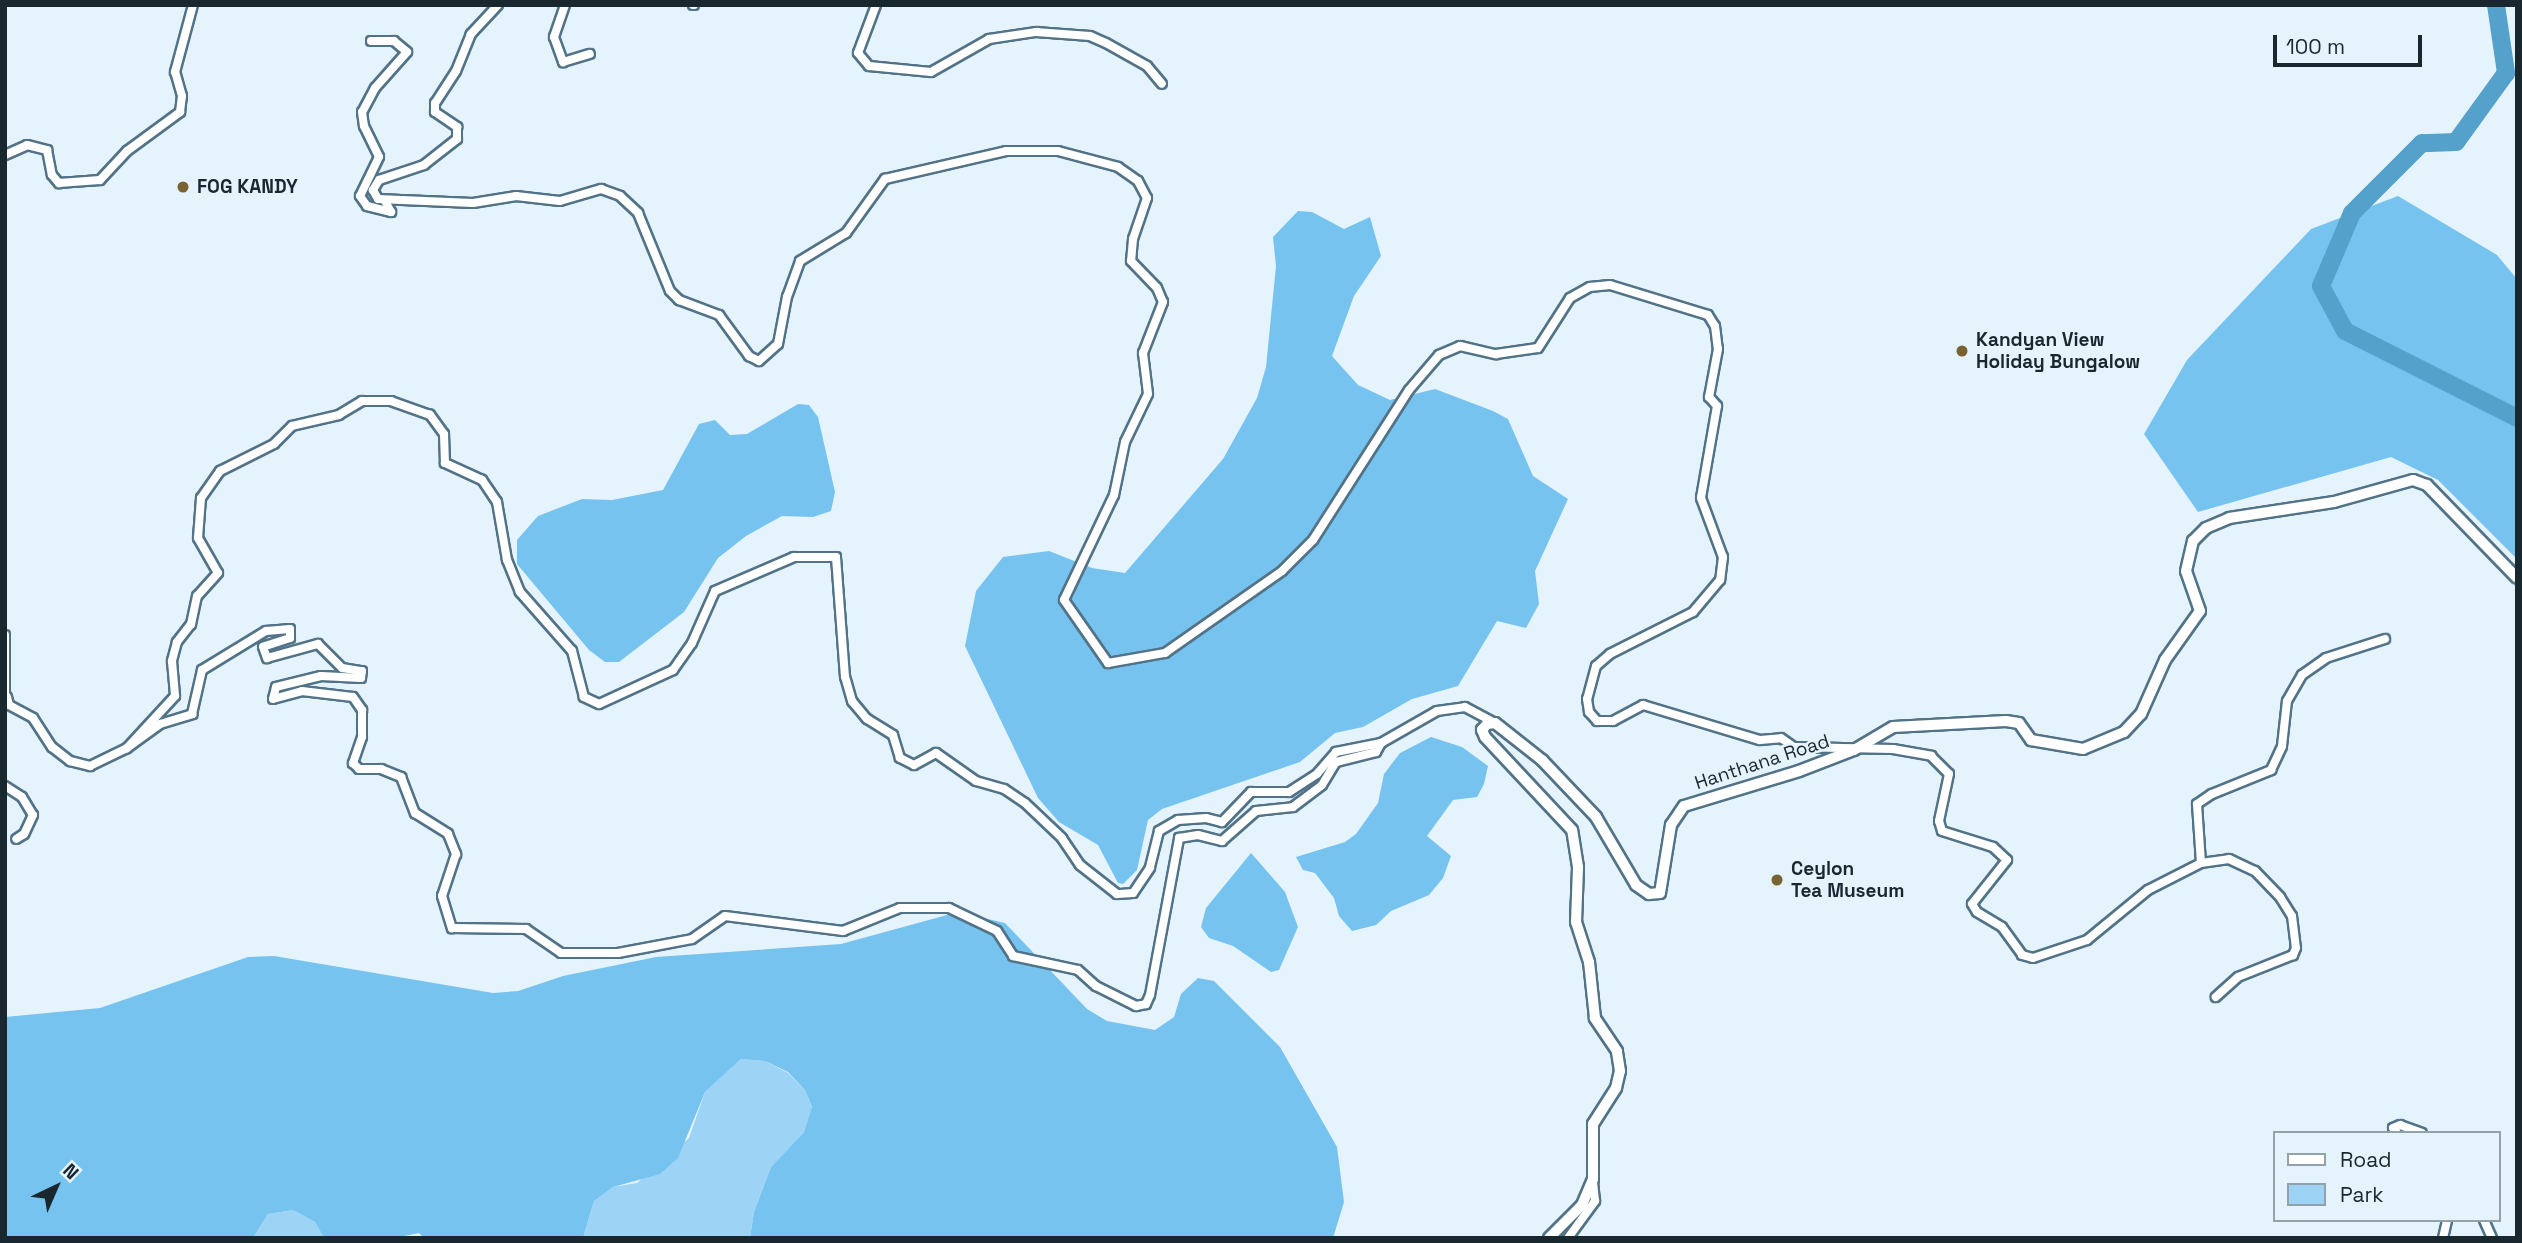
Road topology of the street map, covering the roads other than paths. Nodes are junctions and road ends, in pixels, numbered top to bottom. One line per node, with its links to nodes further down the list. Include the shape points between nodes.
1 (192, 5): 8 (street, via 175,72 182,96 180,112 127,151 100,180 59,183 52,175 47,150 27,145)
2 (498, 5): 9 (street, via 471,34 456,71 435,103 435,112 457,127 457,139 424,164 379,180 373,190)
3 (565, 5): 6 (street, via 554,37 563,62)
4 (876, 5): 7 (street, via 858,53 869,66 931,72 989,39 1037,32 1090,36 1147,66)
5 (371, 41): 9 (street, via 394,41 407,52 375,88 362,112 363,126 379,157 360,196 367,206 391,212)
6 (590, 54)
7 (1162, 84)
8 (5, 155)
9 (385, 201): 17 (street, via 473,203 516,196 560,201 601,189 620,196 638,214 670,291 680,300 719,315 749,356 759,361 778,344 800,261 846,233 885,179 1006,151 1058,151 1118,167 1138,181 1147,198 1130,261 1157,288 1163,302 1143,353 1148,394 1125,442 1114,495 1064,600 1108,663 1165,653 1282,571 1313,540 1409,390 1438,355 1460,346 1496,354 1538,348 1570,298 1590,287 1610,285 1708,315 1715,326 1718,349 1709,397 1717,406 1701,498 1723,557 1720,580 1693,612 1610,654 1597,666 1587,699 1589,712 1597,721 1613,721 1643,705 1760,740 1781,738 1794,747)
10 (2517, 578): 17 (street, Hanthana Road, via 2427,485 2413,480 2334,502 2229,518 2206,528 2193,541 2186,571 2200,611 2165,660 2141,714 2124,732 2083,749 2031,740 2019,723 2006,721 1894,727)
11 (5, 635): 13 (street)
12 (2385, 639): 20 (street, via 2326,658 2302,675 2287,701 2282,747 2271,770 2212,793 2197,804)
13 (6, 699): 16 (street, via 33,719 52,747 70,761 90,766)
14 (1495, 723): 15 (street, via 1465,707 1437,711); 17 (street, Hanthana Road, via 1542,760 1596,817 1636,885 1649,894 1660,893 1664,886 1671,825 1684,806); 24 (street, via 1482,730 1485,737 1572,830 1578,867 1576,922 1589,962 1595,1018 1617,1051 1620,1071 1616,1088 1593,1124)
15 (1381, 743): 16 (street, via 1376,752 1336,762 1322,785 1293,807 1256,811 1222,841 1198,835 1179,838 1150,995 1146,1003 1136,1006 1096,986 1078,970 1013,956 997,931 949,908 900,908 843,931 724,916 692,939 618,953 561,953 526,929 452,928 442,896 456,854 448,834 415,813 401,777 381,769 359,769 353,763 362,737 362,710 353,697 302,691 274,699 276,687 321,676 361,678 362,671 342,668 318,644 267,658 263,647 289,638 290,629 266,631 202,670 192,714 160,724); 16 (street, via 1336,752 1317,774 1289,792 1251,792 1222,822 1178,820 1159,831 1150,868 1133,893 1117,894 1080,864 1053,829 1004,789 976,780 936,753 914,765 900,758 893,735 867,719 852,701 845,677 836,557 794,557 715,591 692,642 673,670 599,704 584,696 572,651 520,592 507,560 497,502 482,480 445,463 444,434 430,415 391,401 362,401 339,415 292,426 274,444 220,471 201,498 198,538 218,573 197,596 191,624 177,642 172,661 175,696)
16 (127, 748)
17 (1854, 750): 20 (street, via 1893,748 1931,756 1942,764 1949,774 1939,821 1942,831 1993,847 2007,860 1972,904 2002,927 2022,955 2048,956 2087,940 2148,890)
18 (5, 786): 19 (street, via 22,797 33,815 24,834)
19 (16, 839)
20 (2201, 863): 21 (street, via 2229,859 2255,871 2280,897 2296,931 2293,955 2238,977)
21 (2216, 997)
22 (2395, 1131): 23 (street, via 2393,1128 2400,1125)
23 (2417, 1131)
24 (1593, 1179): 25 (street, via 1583,1205); 26 (street, via 1594,1201)
25 (1549, 1238)
26 (1568, 1238)

